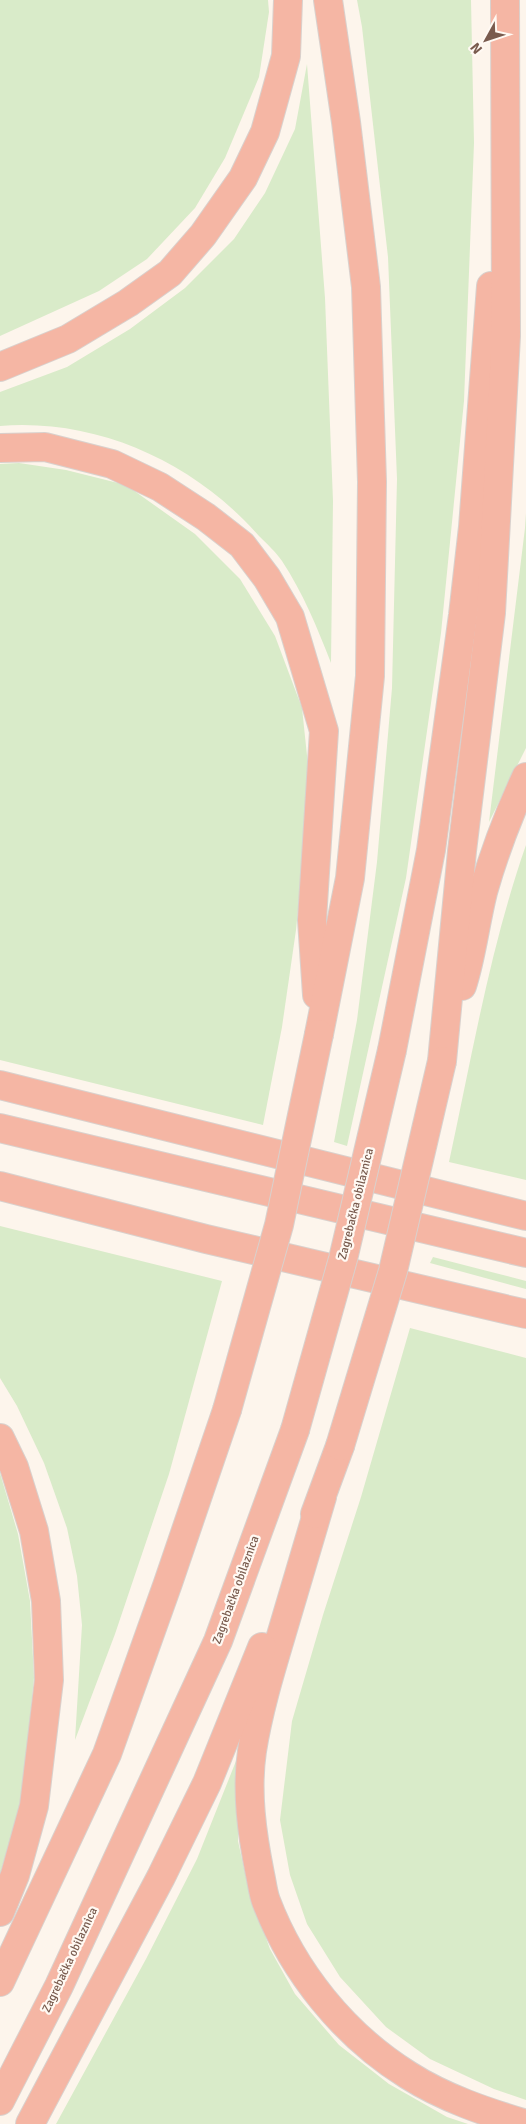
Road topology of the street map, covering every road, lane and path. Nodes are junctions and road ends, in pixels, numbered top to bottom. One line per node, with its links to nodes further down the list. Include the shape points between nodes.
1 (288, 0): 5 (highway, via 286,56 265,132 243,178 203,235 170,273 128,303 68,339)
2 (328, 0): 8 (highway, via 366,287 372,482 370,676 350,878)
3 (505, 0): 4 (highway)
4 (504, 139): 9 (highway, via 506,336 491,613 462,852); 20 (highway, Zagrebačka obilaznica, bridge, via 486,337 474,527 431,850 392,1050 343,1259 294,1430 218,1641 59,1986)
5 (0, 367)
6 (0, 448): 8 (highway, via 45,447 112,464 160,488 242,545 290,617 324,731 312,920)
7 (526, 777): 9 (highway, via 503,828 486,884 470,963)
8 (319, 1034): 19 (highway, bridge, via 279,1225 227,1410 107,1754)
9 (443, 1053): 17 (highway, bridge, via 393,1271)
10 (2, 1085): 13 (highway)
11 (0, 1128): 14 (highway)
12 (0, 1186): 15 (highway)
13 (526, 1216)
14 (526, 1253)
15 (526, 1314)
16 (0, 1438): 18 (highway, via 14,1467 34,1531 46,1601 49,1680 34,1806 15,1875)
17 (322, 1497): 21 (highway, via 207,1783); 22 (highway, via 262,1700 252,1752 250,1803 265,1899 306,1978 335,2014 367,2044 408,2075 448,2096)
18 (0, 1912)
19 (0, 1982)
20 (0, 2101)
21 (30, 2124)
22 (526, 2124)

